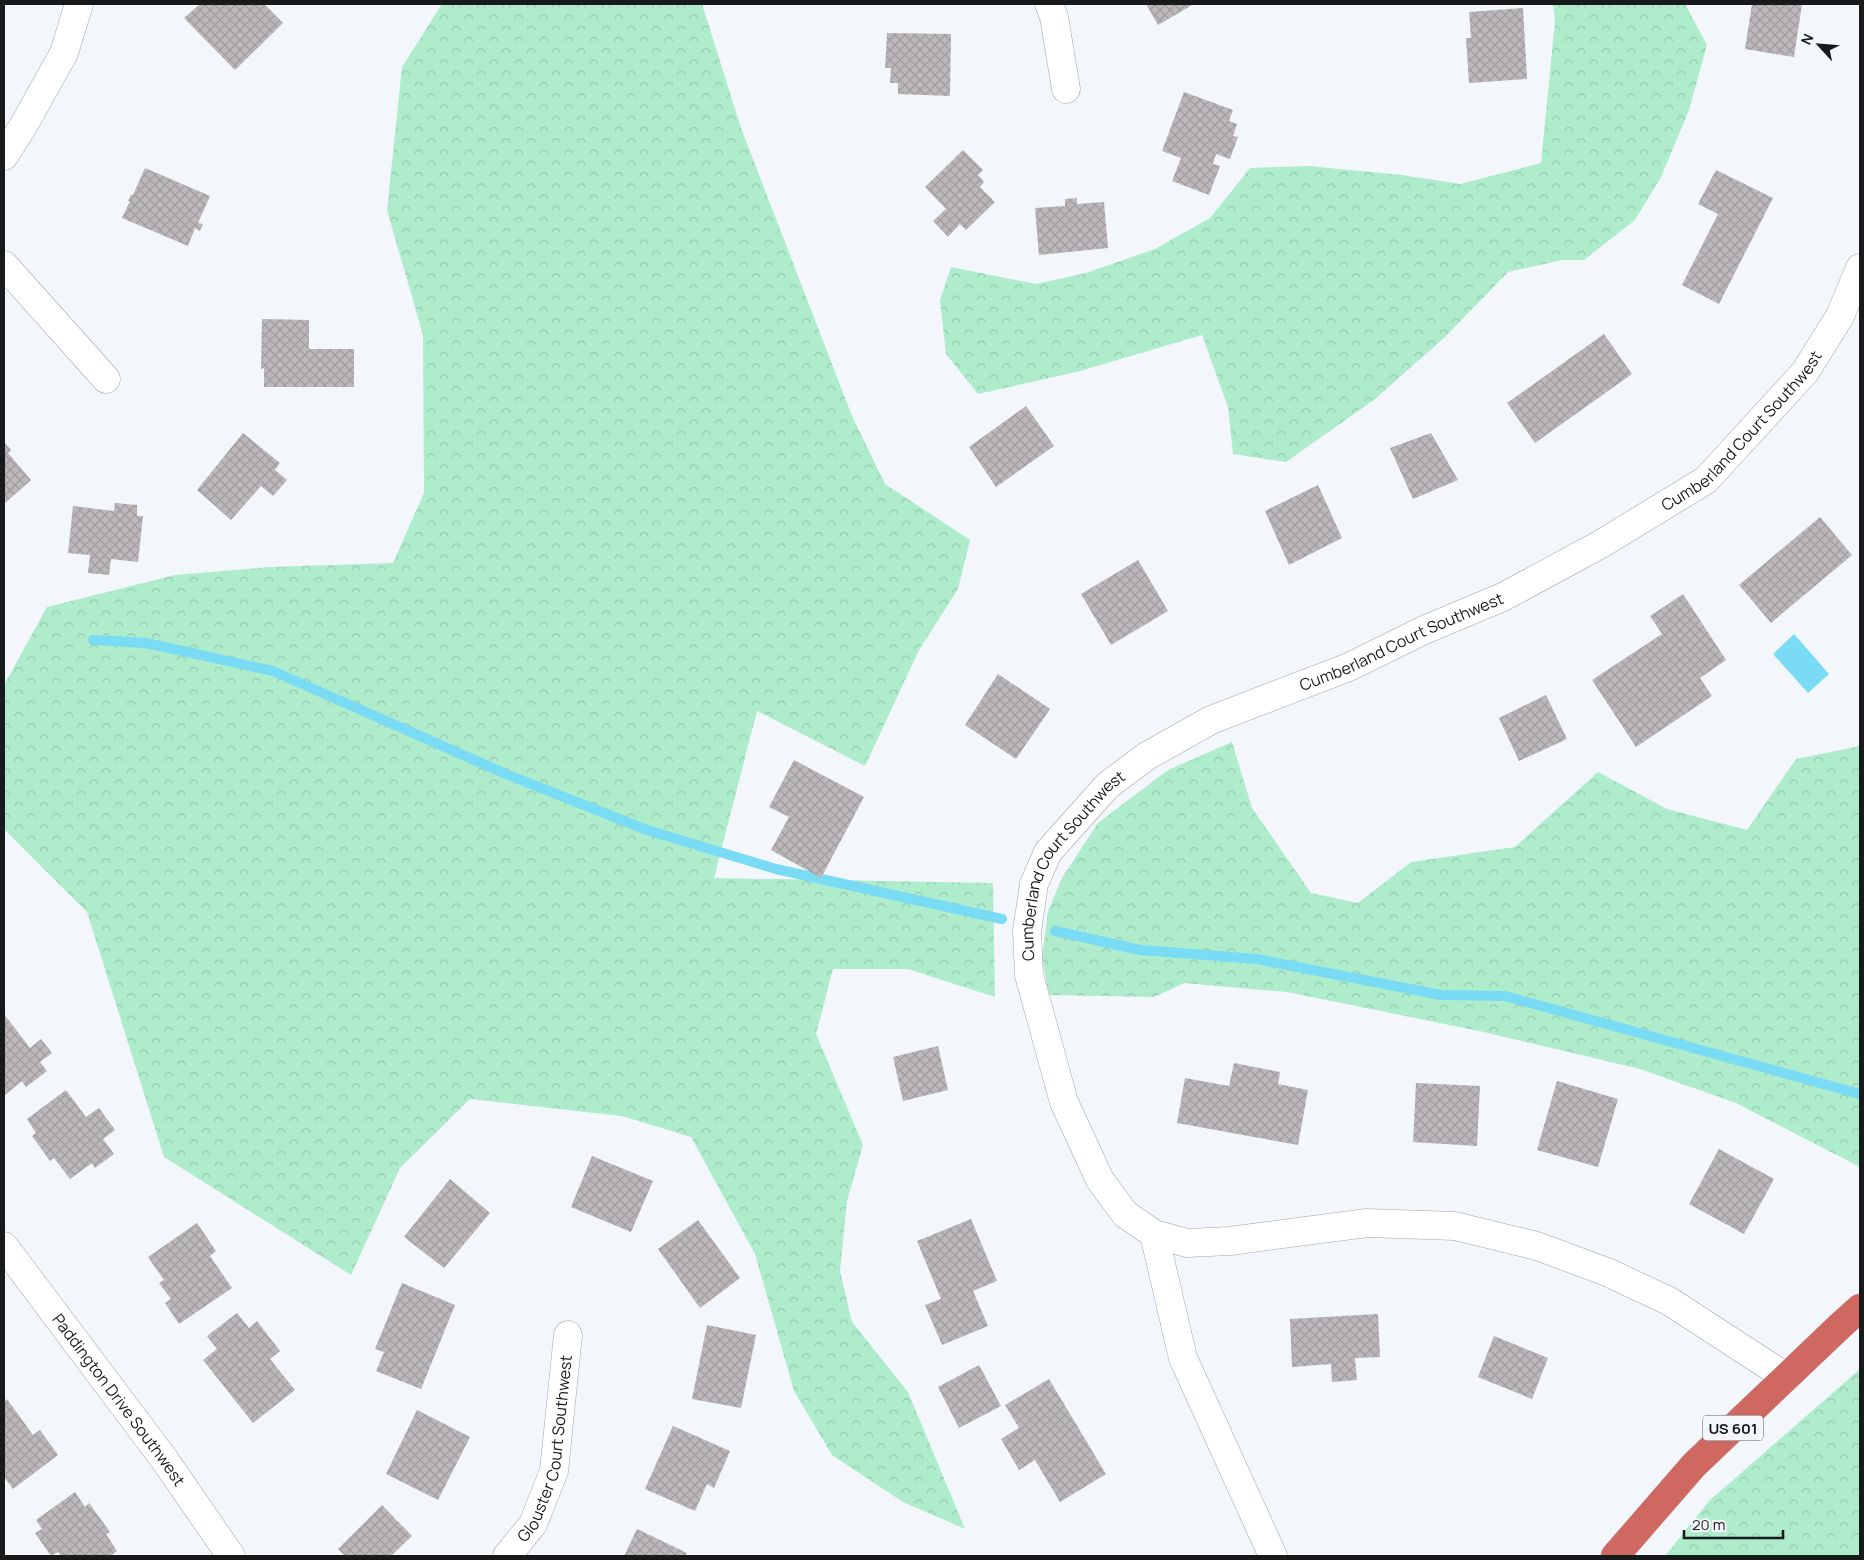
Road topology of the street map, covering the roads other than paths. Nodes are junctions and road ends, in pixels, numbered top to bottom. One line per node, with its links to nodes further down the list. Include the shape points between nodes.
1 (79, 4): 4 (street, via 64,53)
2 (1049, 4): 3 (street)
3 (1066, 89)
4 (4, 156)
5 (4, 265): 7 (street)
6 (1860, 268): 8 (street, Cumberland Court Southwest, via 1840,316 1805,372 1706,480 1601,544 1503,597 1424,630 1349,667 1211,720 1147,756 1108,785 1048,852 1034,884 1027,930 1029,975 1056,1075 1064,1102 1100,1180 1126,1214)
7 (106, 379)
8 (1154, 1234): 12 (street, Cumberland Court Southwest, via 1187,1243 1367,1223 1454,1226 1537,1246 1607,1272 1669,1301); 15 (street, via 1183,1358)
9 (4, 1246): 13 (street, Paddington Drive Southwest, via 164,1459)
10 (1860, 1308): 12 (highway, US 601)
11 (568, 1335): 14 (street, Glouster Court Southwest, via 554,1471 533,1524)
12 (1786, 1377): 16 (highway, US 601, via 1694,1465)
13 (231, 1556)
14 (507, 1556)
15 (1273, 1556)
16 (1615, 1556)

